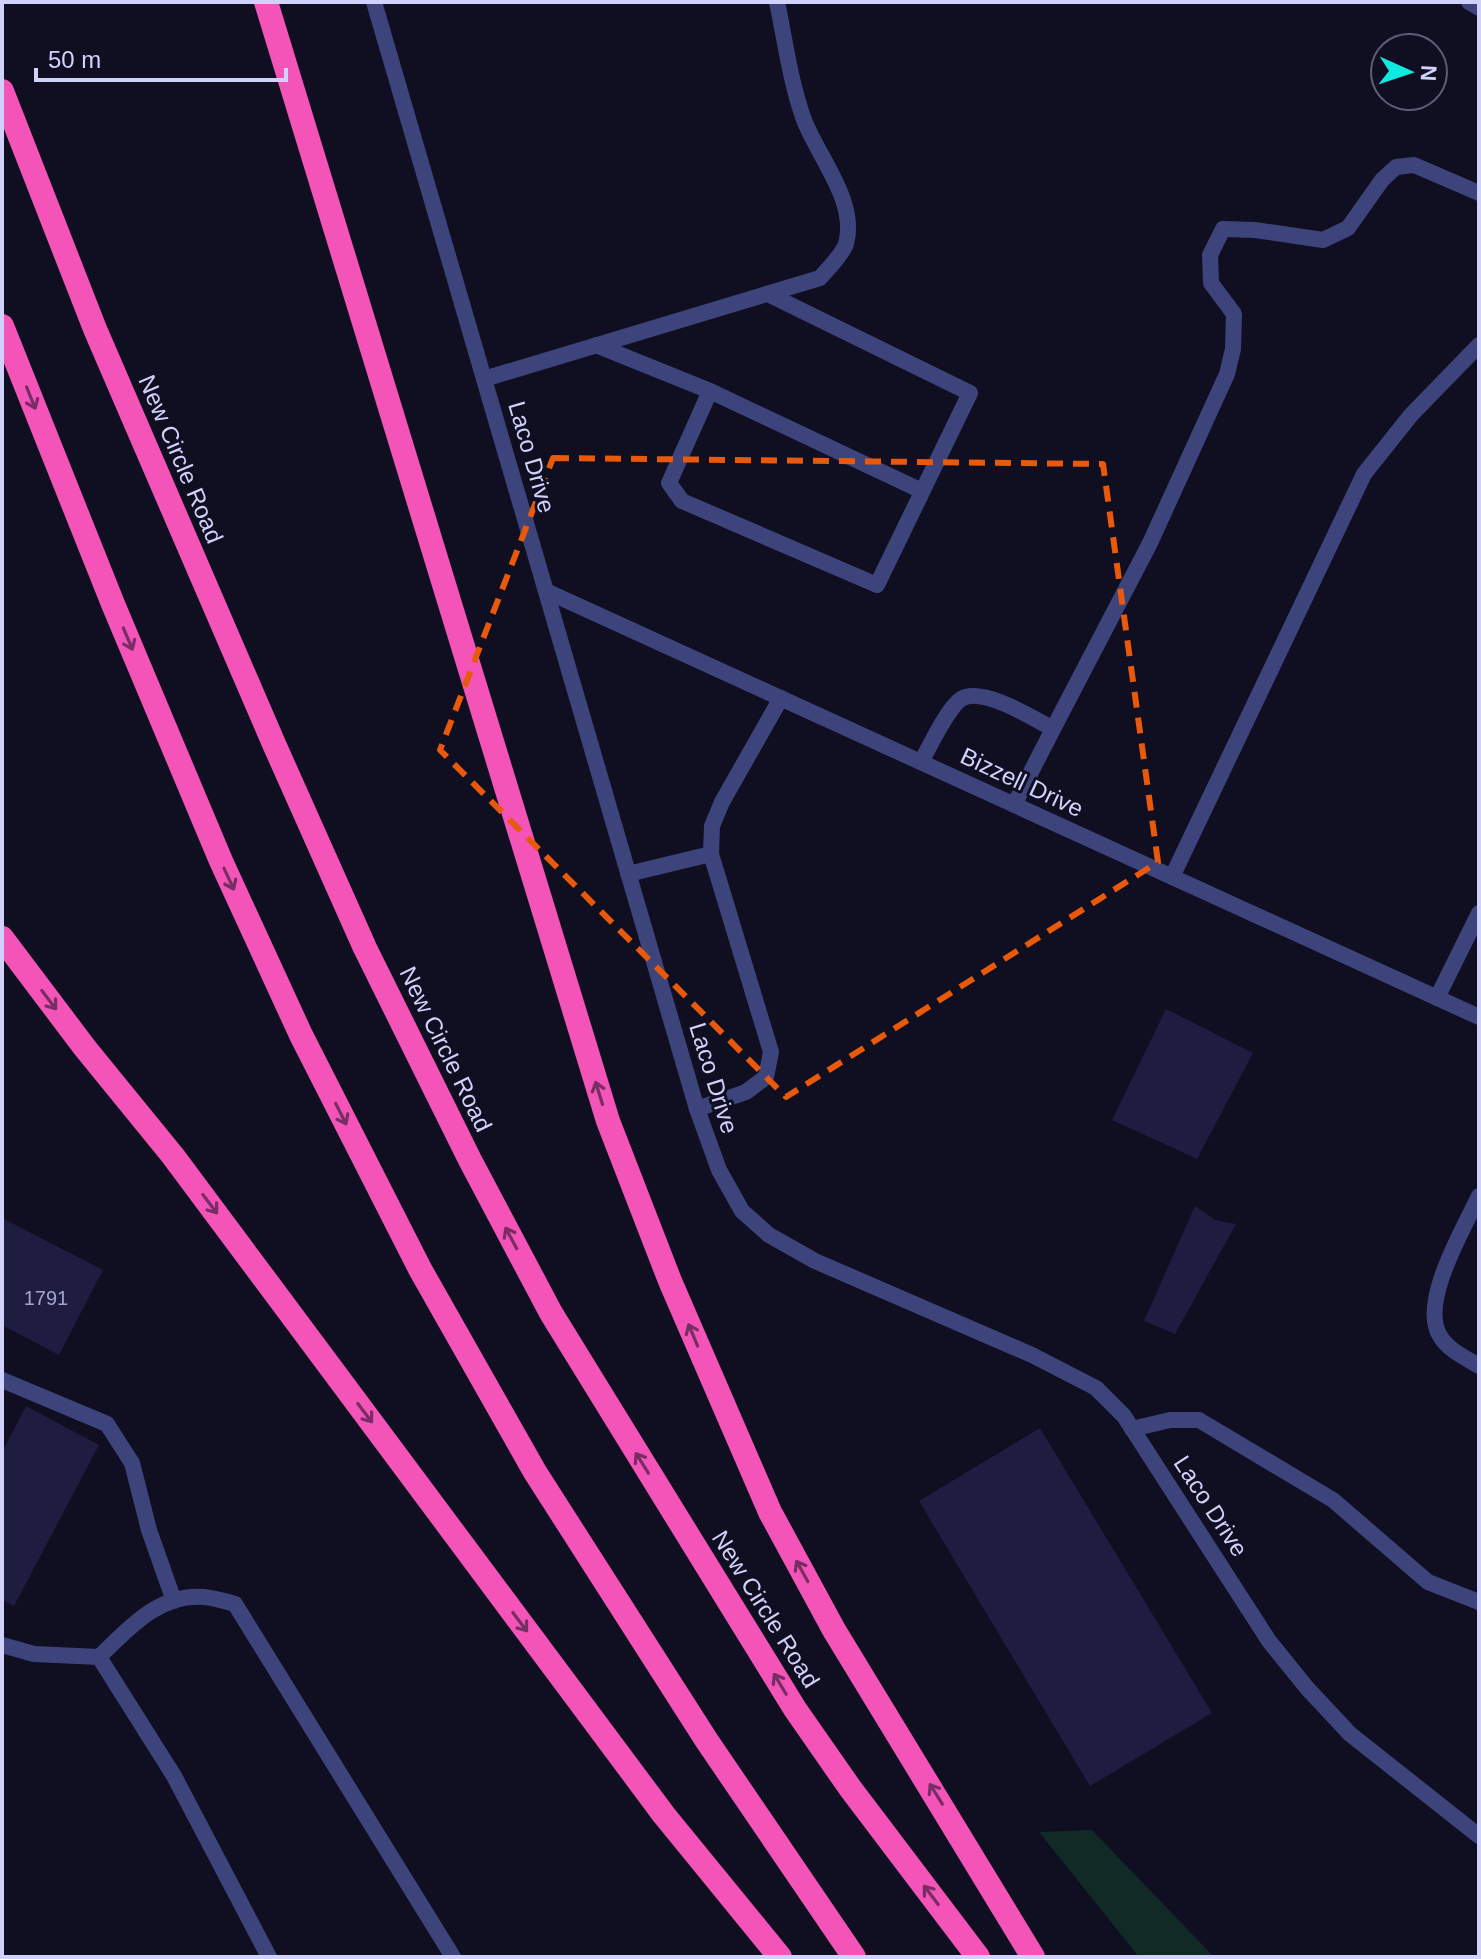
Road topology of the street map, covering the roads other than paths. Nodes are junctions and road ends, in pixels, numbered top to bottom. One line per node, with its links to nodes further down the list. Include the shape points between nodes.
1 (266, 2): 42 (highway, one-way to 1, via 834,1630 770,1512 664,1267 608,1121)
2 (374, 2): 12 (street, Laco Drive)
3 (777, 2): 8 (street, via 797,100 847,217 846,245 820,278)
4 (1469, 2): 5 (street)
5 (1479, 8)
6 (2, 91): 41 (highway, New Circle Road, one-way to 6, via 795,1709 551,1313 470,1160 365,948 261,715 101,343)
7 (1479, 193): 17 (street, via 1414,165 1396,167 1348,228 1323,240 1223,229 1210,255 1211,283 1234,314 1227,374 1150,543)
8 (768, 294): 10 (street); 14 (street, via 970,393)
9 (2, 326): 40 (highway, one-way to 40, via 221,861 301,1035 420,1269 535,1472 707,1741)
10 (596, 345): 12 (street); 13 (street)
11 (1479, 345): 22 (street, via 1411,415 1364,474)
12 (484, 379): 15 (street, Laco Drive)
13 (710, 391): 14 (street); 14 (street, via 669,483 682,501 877,585)
14 (922, 491)
15 (546, 591): 16 (street, Bizzell Drive); 21 (street, Laco Drive)
16 (781, 698): 18 (street, Bizzell Drive); 20 (street, via 722,802 712,826)
17 (1053, 729): 18 (street, via 981,694 962,699); 19 (street)
18 (921, 762): 19 (street, Bizzell Drive)
19 (1014, 805): 22 (street, Bizzell Drive)
20 (711, 854): 21 (street); 27 (street, via 771,1052 766,1077 746,1092)
21 (628, 874): 27 (street, Laco Drive)
22 (1172, 877): 25 (street, Bizzell Drive)
23 (1479, 913): 25 (street)
24 (2, 938): 39 (highway, one-way to 39, via 183,1169 664,1815)
25 (1437, 998): 26 (street, Bizzell Drive)
26 (1479, 1017)
27 (697, 1109): 31 (street, Laco Drive, via 726,1184 742,1211 769,1235 815,1261 1096,1388)
28 (1479, 1196): 29 (street, via 1437,1291 1434,1320 1447,1344)
29 (1479, 1366)
30 (2, 1380): 32 (street, via 107,1424 132,1463)
31 (1132, 1429): 33 (street, via 1199,1420 1333,1500 1428,1582); 36 (street, Laco Drive, via 1269,1641 1307,1688 1350,1734)
32 (174, 1601): 35 (street, via 137,1620); 38 (street, via 202,1597 235,1604)
33 (1479, 1602)
34 (2, 1645): 35 (street, via 34,1654)
35 (99, 1657): 37 (street, via 174,1776)
36 (1479, 1836)
37 (269, 1957)
38 (453, 1957)
39 (780, 1957)
40 (854, 1957)
41 (978, 1957)
42 (1033, 1957)

